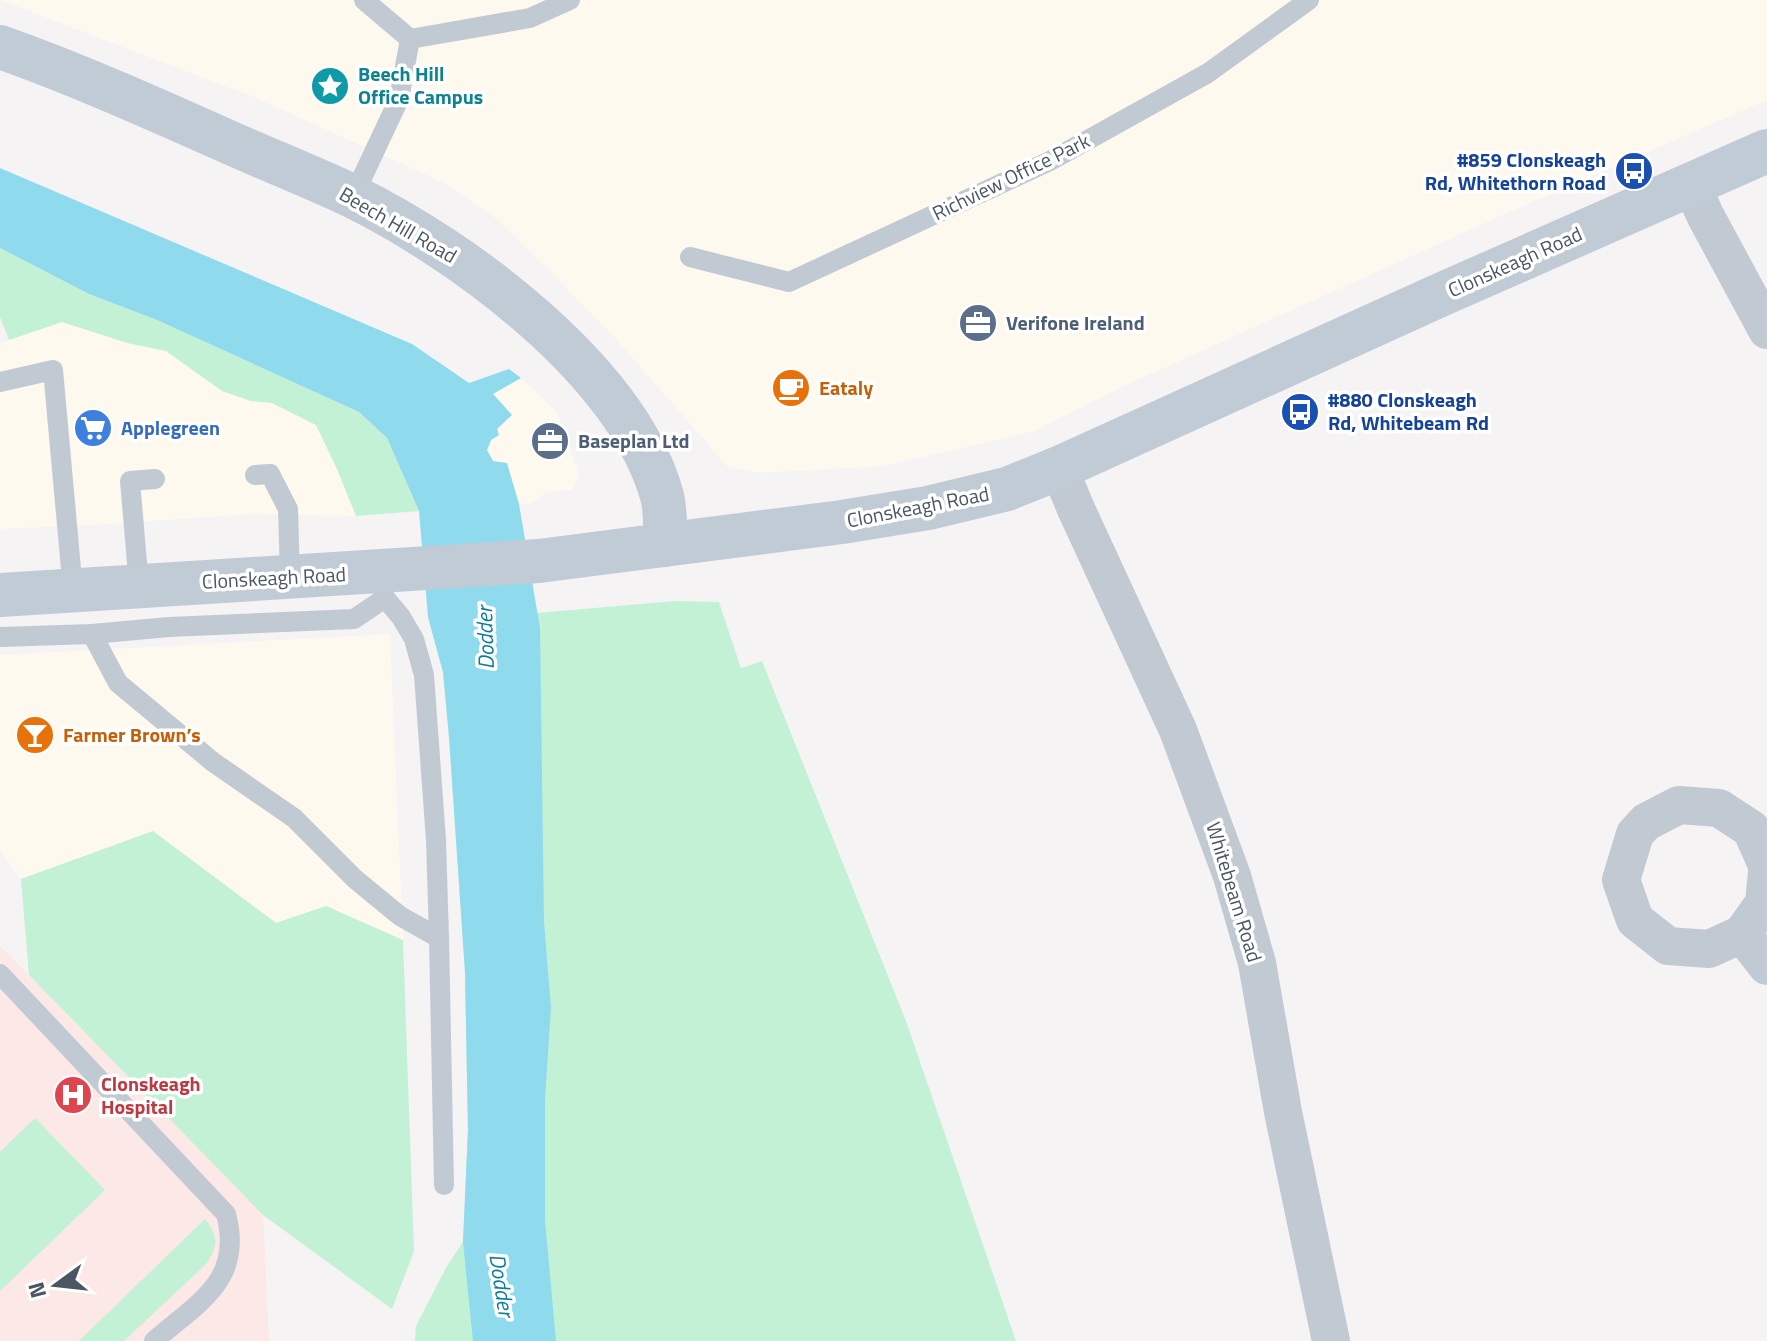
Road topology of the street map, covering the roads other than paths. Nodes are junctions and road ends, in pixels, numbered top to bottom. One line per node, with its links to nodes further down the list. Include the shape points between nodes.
1 (364, 0): 4 (lane)
2 (570, 0): 4 (lane, via 530,18)
3 (1309, 0): 9 (lane, Richview Office Park, via 1208,73 1050,161 789,282)
4 (410, 39): 8 (lane, via 399,99)
5 (0, 47): 8 (main road, Beech Hill Road, via 70,72)
6 (1767, 151): 7 (main road, Clonskeagh Road)
7 (1691, 184): 10 (street); 12 (main road, Clonskeagh Road)
8 (353, 197): 15 (main road, Beech Hill Road, via 445,249 517,304 593,375 626,417 651,464 663,499)
9 (690, 257)
10 (1767, 330)
11 (0, 382): 19 (lane, via 53,370)
12 (1059, 468): 15 (main road, Clonskeagh Road, via 1007,489 928,508); 31 (street, Whitebeam Road, via 1178,730 1232,876 1257,963)
13 (255, 475): 16 (lane, via 270,474 288,509)
14 (155, 479): 18 (lane, via 130,481)
15 (665, 545): 17 (main road, Clonskeagh Road)
16 (290, 576): 17 (main road, Clonskeagh Road); 18 (main road, Clonskeagh Road)
17 (388, 580): 21 (lane, via 354,619); 26 (lane, via 424,675)
18 (139, 586): 19 (main road, Clonskeagh Road)
19 (73, 591): 20 (main road, Clonskeagh Road)
20 (0, 595)
21 (92, 634): 22 (lane); 26 (lane, via 118,683 213,762 294,818 400,916)
22 (0, 637)
23 (1767, 865): 25 (street, via 1751,829 1719,808 1679,805 1635,834 1621,880 1635,920 1668,946 1709,949)
24 (1767, 872): 25 (street, via 1764,903)
25 (1742, 934): 27 (street)
26 (439, 938): 29 (lane)
27 (1767, 966)
28 (0, 974): 30 (lane, via 226,1214 232,1234 229,1260 217,1286)
29 (444, 1185)
30 (154, 1341)
31 (1331, 1341)

